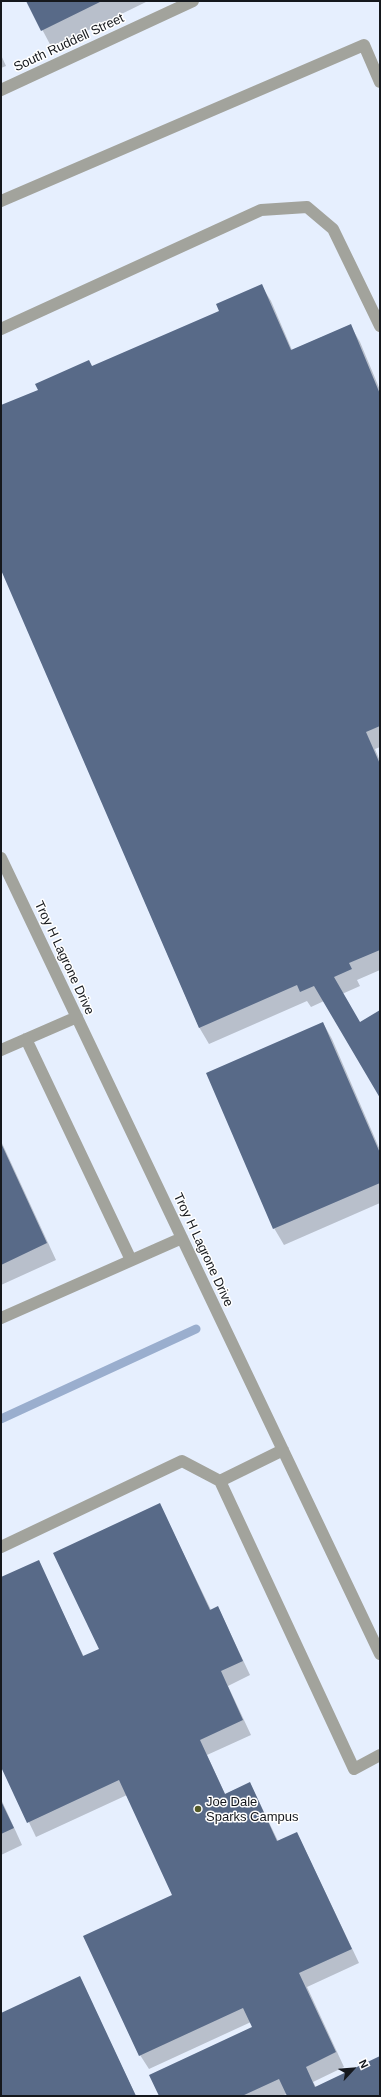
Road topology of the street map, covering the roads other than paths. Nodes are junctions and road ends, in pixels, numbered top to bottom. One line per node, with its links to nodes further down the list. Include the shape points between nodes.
1 (193, 1): 3 (street, South Ruddell Street)
2 (380, 82): 4 (street, via 364,45)
3 (1, 90)
4 (1, 201)
5 (380, 326): 6 (street, via 333,229 307,207 260,210)
6 (1, 329)
7 (1, 858): 8 (street, Troy H Lagrone Drive)
8 (77, 1017): 9 (street); 11 (street, Troy H Lagrone Drive)
9 (26, 1039): 10 (street); 12 (street)
10 (1, 1050)
11 (182, 1238): 12 (street); 14 (street, Troy H Lagrone Drive)
12 (131, 1260): 13 (street)
13 (1, 1318)
14 (283, 1450): 15 (street); 17 (street, Troy H Lagrone Drive)
15 (220, 1481): 16 (street, via 182,1461); 18 (street, via 354,1770)
16 (1, 1547)
17 (380, 1654)
18 (380, 1755)

